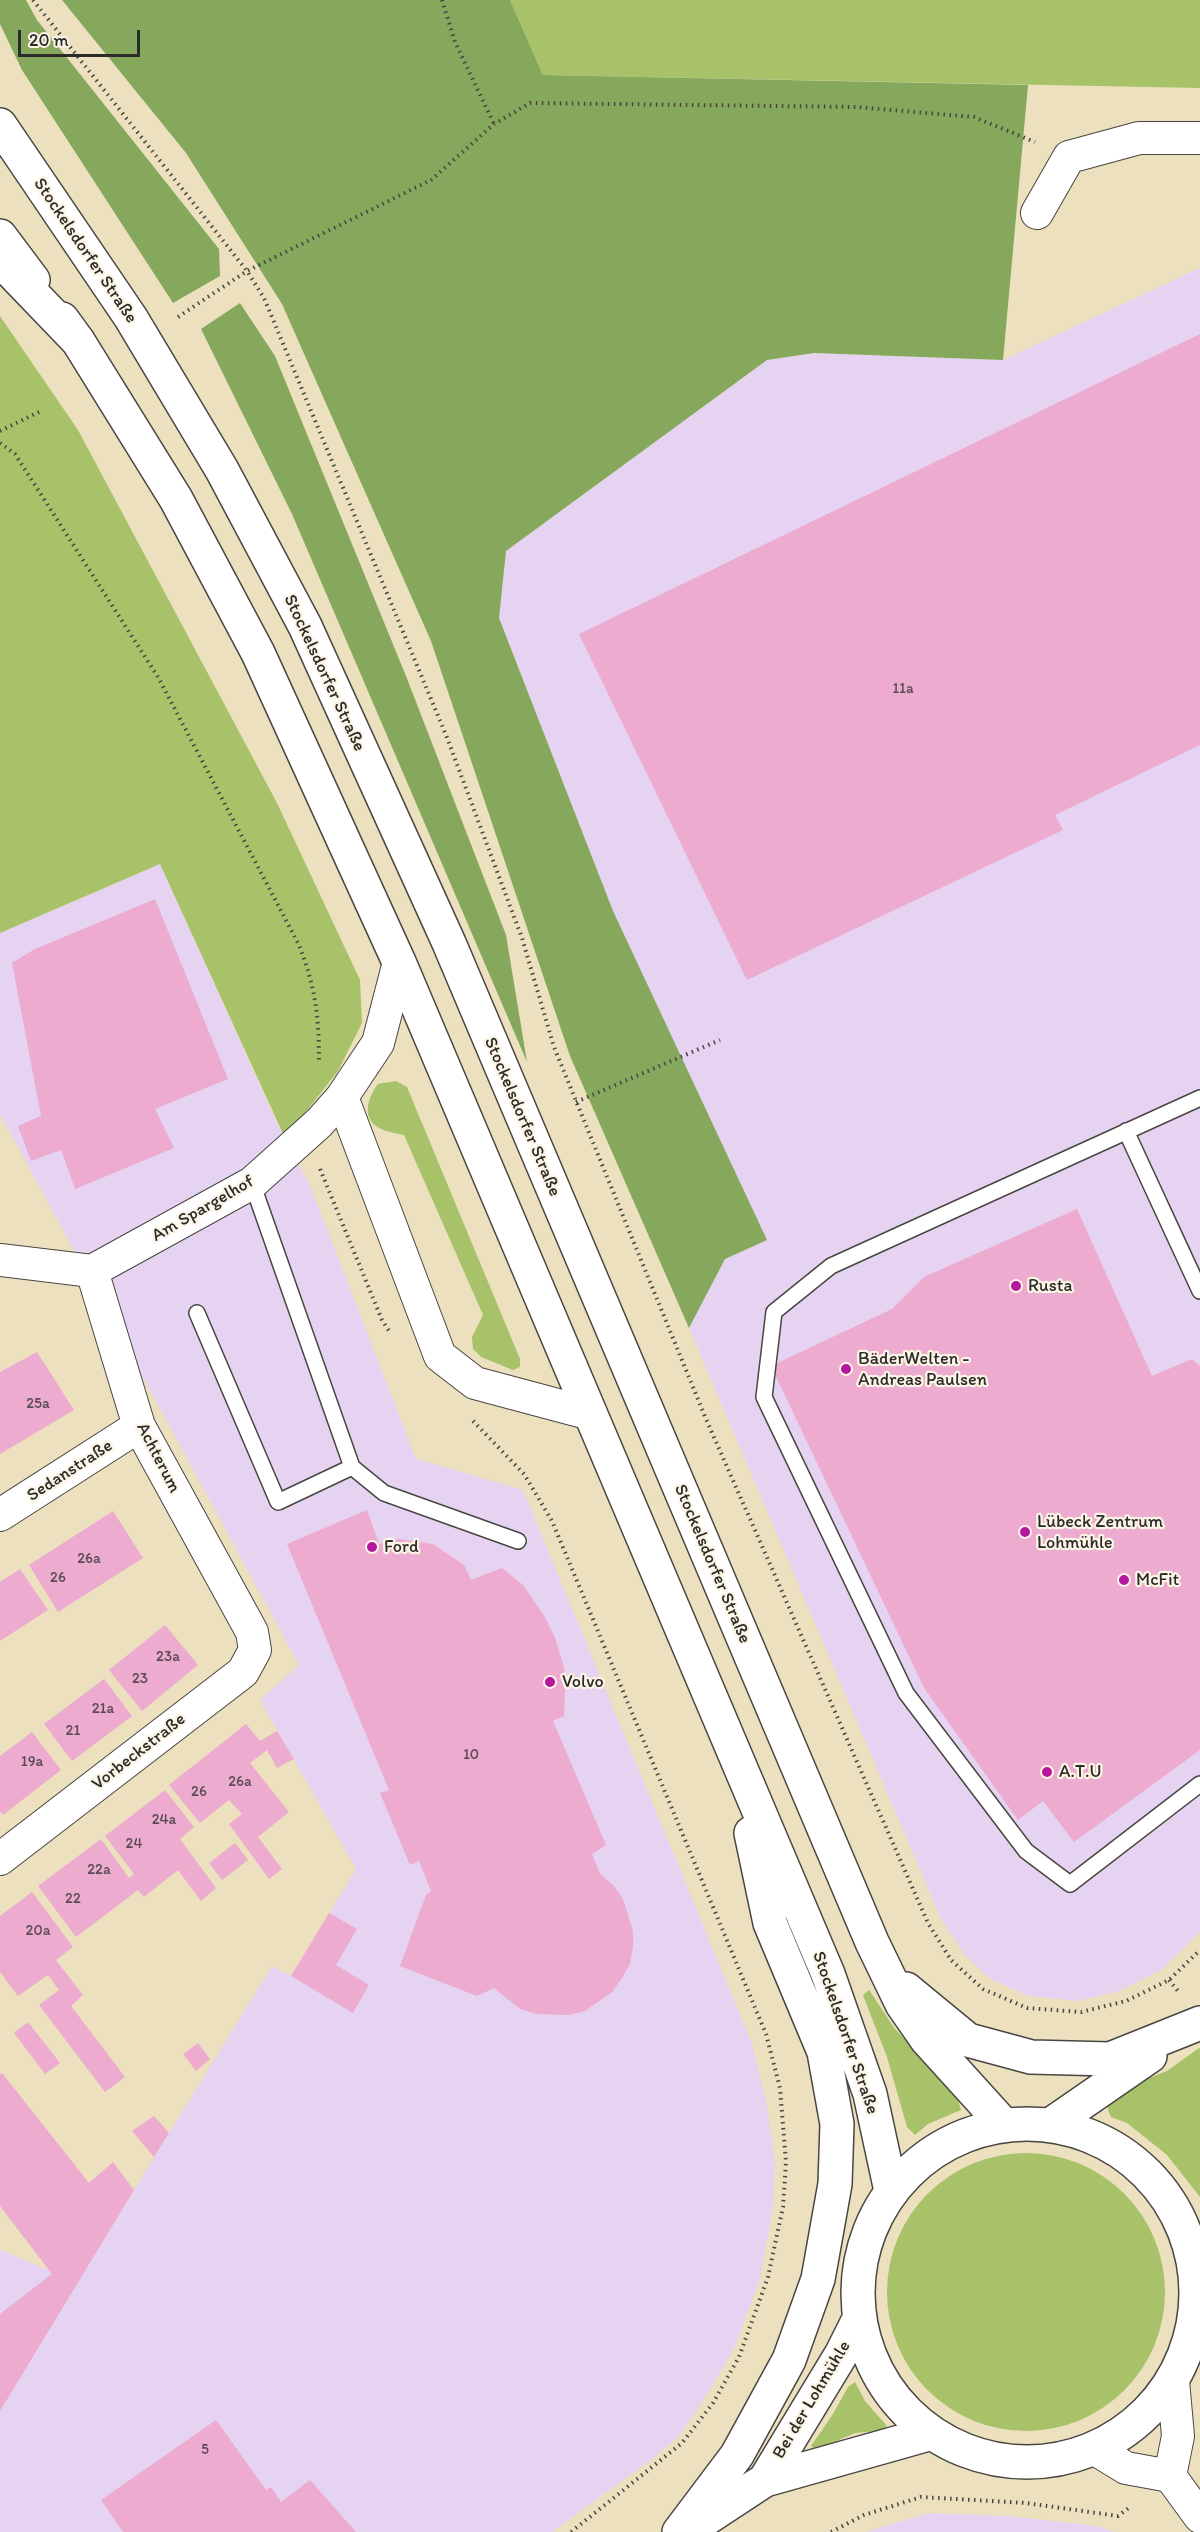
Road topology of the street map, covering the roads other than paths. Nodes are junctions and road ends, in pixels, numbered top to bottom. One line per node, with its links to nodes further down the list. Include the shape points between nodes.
1 (0, 125): 25 (main road, Stockelsdorfer Straße, via 130,318 222,470 305,626 449,943)
2 (1200, 138): 3 (street, via 1139,138 1069,157)
3 (1037, 213)
4 (0, 236): 6 (main road, Stockelsdorfer Straße)
5 (0, 260): 6 (main road)
6 (78, 341): 7 (main road, Stockelsdorfer Straße, via 176,499 258,653)
7 (399, 963): 8 (street, Am Spargelhof, via 378,1043); 16 (main road, Stockelsdorfer Straße)
8 (342, 1097): 11 (street, Am Spargelhof); 16 (street, via 440,1356 475,1383)
9 (1200, 1098): 10 (lane)
10 (1126, 1131): 14 (lane); 23 (lane, via 831,1266 774,1312 764,1397 906,1693 1026,1851 1070,1884)
11 (258, 1178): 13 (street, Am Spargelhof); 18 (lane)
12 (0, 1260): 13 (street)
13 (92, 1271): 17 (street, Achterum)
14 (1200, 1291)
15 (197, 1313): 18 (lane, via 278,1502)
16 (591, 1414): 22 (main road, Stockelsdorfer Straße)
17 (139, 1426): 19 (street, Sedanstraße); 21 (street, Achterum)
18 (352, 1467): 20 (lane, via 384,1493)
19 (0, 1515)
20 (518, 1541)
21 (252, 1632): 24 (street, Vorbeckstraße, via 255,1650 243,1672)
22 (736, 1761): 29 (main road, Stockelsdorfer Straße, via 828,1974 870,2094); 38 (main road, via 771,1923 824,2052 837,2124 835,2184 818,2278 789,2360 737,2455)
23 (1200, 1784)
24 (0, 1859)
25 (872, 1942): 26 (main road, via 906,1989 968,2040 1031,2057 1110,2059); 27 (main road, Stockelsdorfer Straße, via 902,2004 927,2040)
26 (1200, 2023): 28 (main road)
27 (1004, 2125): 28 (main road); 29 (main road, via 950,2142 920,2162)
28 (1050, 2125): 30 (main road, via 1110,2144 1154,2179 1184,2228)
29 (891, 2191): 31 (main road, via 865,2242 858,2275)
30 (1199, 2294): 32 (main road, via 1186,2354)
31 (859, 2319): 33 (main road, via 875,2368 891,2394); 36 (main road, Bei der Lohmühle)
32 (1173, 2381): 34 (main road, via 1155,2406); 35 (street, via 1178,2436)
33 (932, 2433): 34 (main road, via 980,2456 1023,2463); 36 (main road, Bei der Lohmühle)
34 (1095, 2449): 35 (street, via 1126,2468)
35 (1170, 2476): 37 (street)
36 (765, 2480): 39 (main road, Bei der Lohmühle)
37 (1200, 2517)
38 (679, 2532)
39 (686, 2532)

